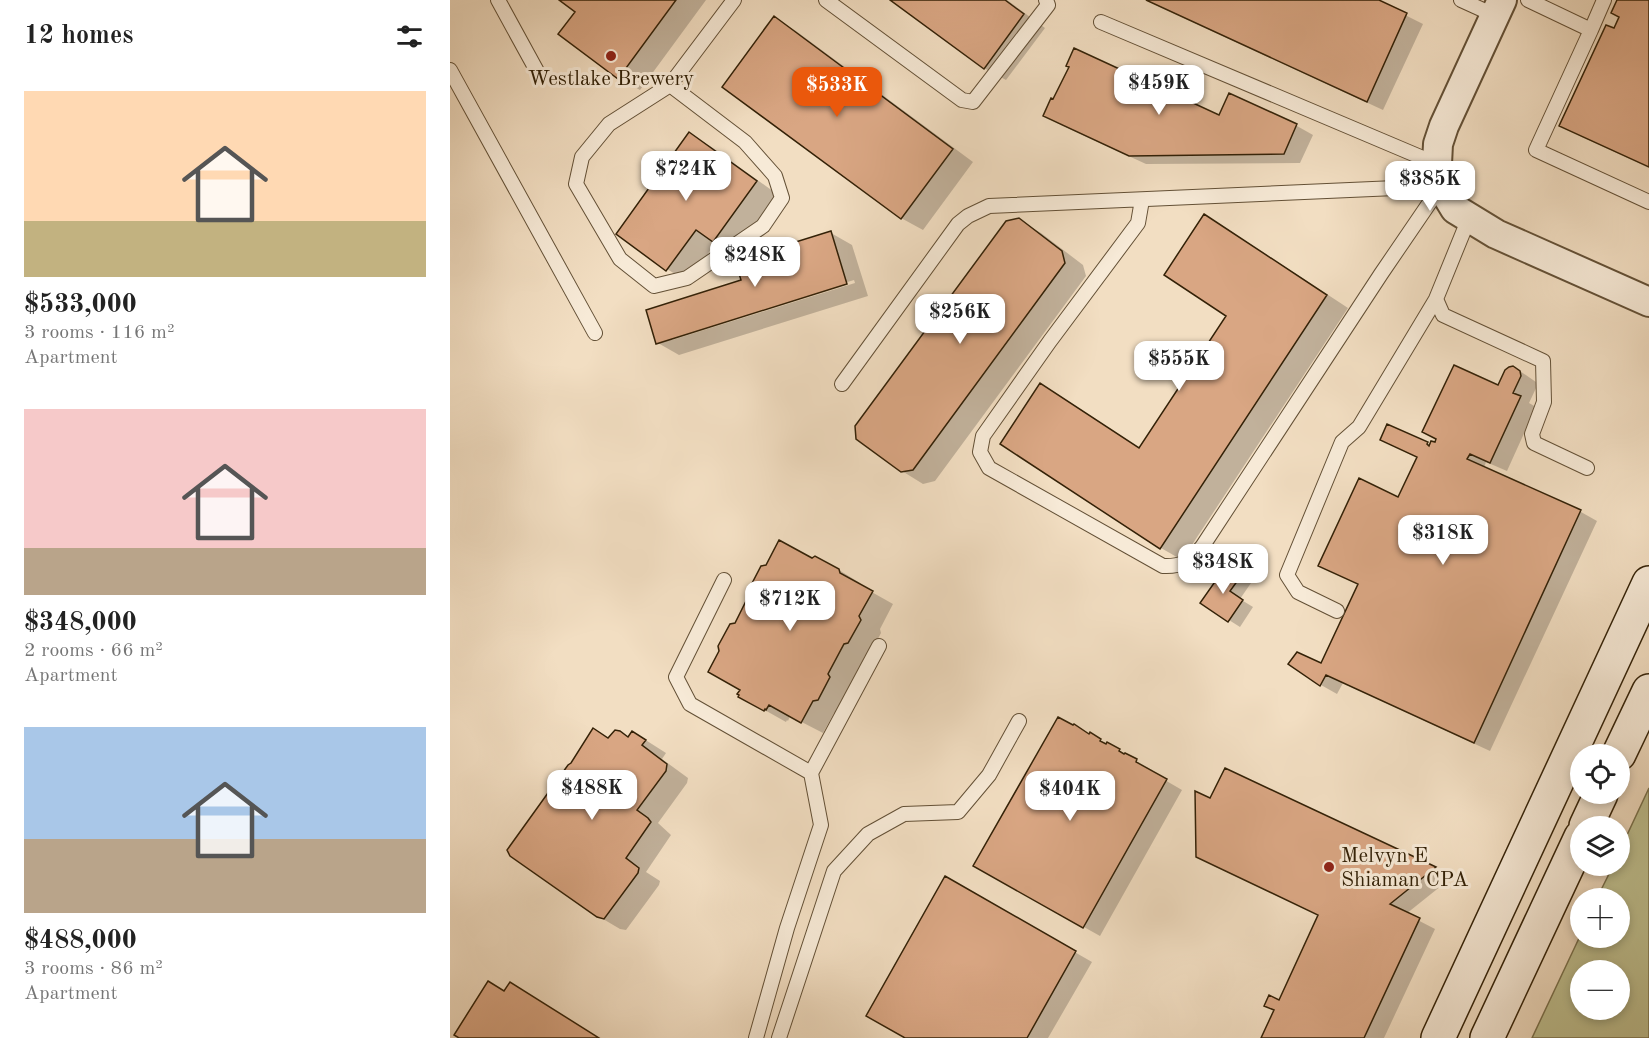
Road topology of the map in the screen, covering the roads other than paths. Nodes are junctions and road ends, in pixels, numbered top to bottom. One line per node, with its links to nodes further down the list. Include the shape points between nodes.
1 (498, 0): 12 (lane)
2 (735, 0): 13 (lane)
3 (826, 0): 4 (lane, via 962,100 973,102 1048,5)
4 (1046, 0)
5 (1461, 0): 8 (lane)
6 (1528, 0): 10 (lane)
7 (1604, 0): 10 (lane)
8 (1498, 8): 14 (street, via 1444,126 1438,144)
9 (1101, 22): 14 (lane)
10 (1591, 30): 16 (lane, via 1536,150)
11 (450, 70): 20 (lane)
12 (538, 73)
13 (670, 85): 13 (lane, via 609,124 582,157 576,184 620,259 654,286 687,278 763,226 782,198 775,176 745,142)
14 (1439, 175): 15 (lane); 15 (lane, via 1381,274 1202,547 1189,561 1176,567 1163,566 989,468 980,452 983,436 1138,223); 17 (street, via 1455,209)
15 (1142, 200): 21 (lane, via 989,206 968,216 958,224)
16 (1649, 202)
17 (1469, 218): 18 (lane); 19 (street, via 1496,234)
18 (1436, 299): 22 (lane, via 1443,315 1543,361 1544,402 1532,434 1534,443); 25 (lane, via 1359,427 1342,442 1287,575 1298,592)
19 (1649, 302)
20 (595, 333)
21 (842, 384)
22 (1587, 468)
23 (724, 580): 30 (lane, via 676,677 690,704)
24 (1649, 583): 34 (main road)
25 (1337, 611)
26 (879, 646): 30 (lane)
27 (1649, 692): 29 (main road)
28 (1019, 721): 33 (lane, via 989,775 958,812 904,814 868,834 834,872)
29 (1625, 744)
30 (811, 773): 32 (lane, via 821,825)
31 (1570, 861): 35 (main road)
32 (756, 1038)
33 (779, 1038)
34 (1438, 1038)
35 (1487, 1038)

